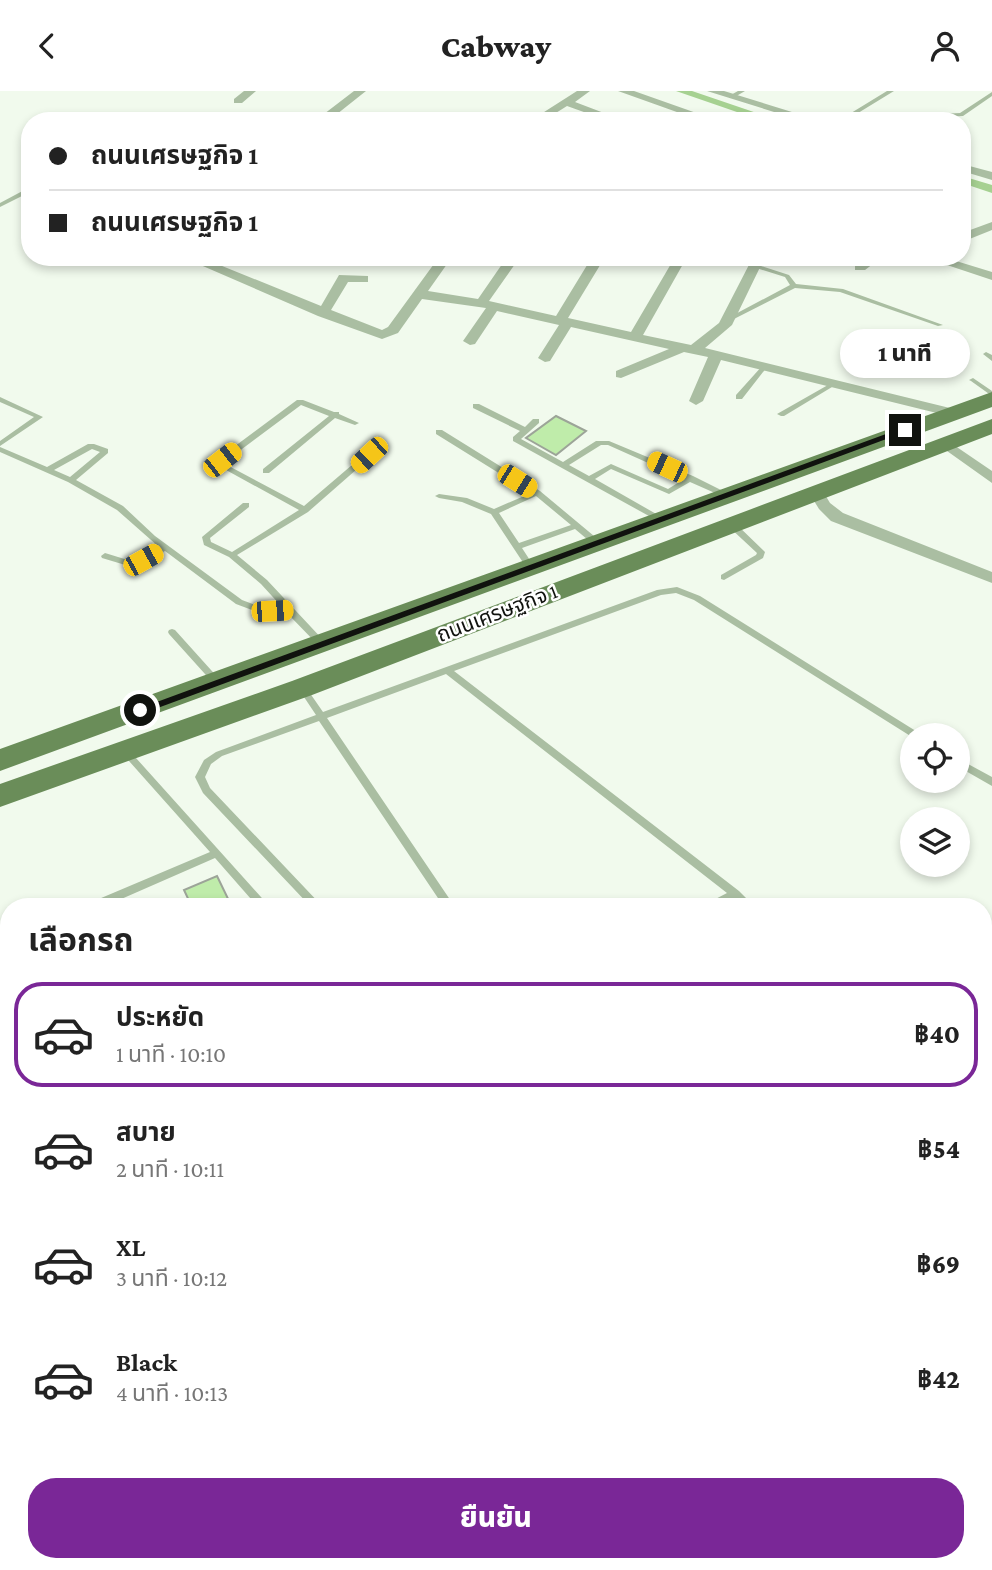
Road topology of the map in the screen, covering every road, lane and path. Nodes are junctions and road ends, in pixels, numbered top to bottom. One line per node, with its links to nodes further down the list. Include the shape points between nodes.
1 (251, 91): 9 (street)
2 (361, 91): 11 (street)
3 (585, 91): 10 (street)
4 (623, 91): 14 (street)
5 (712, 91): 7 (street)
6 (891, 91): 16 (lane)
7 (737, 94): 15 (street)
8 (992, 94): 17 (lane)
9 (239, 101)
10 (566, 102): 12 (street); 13 (street)
11 (333, 112)
12 (549, 112)
13 (594, 112)
14 (687, 112)
15 (790, 112)
16 (856, 112)
17 (966, 112)
18 (971, 170): 19 (street)
19 (992, 176)
20 (21, 194): 21 (lane)
21 (0, 205)
22 (992, 226): 23 (street)
23 (971, 235)
24 (210, 266): 37 (street)
25 (439, 266): 35 (street)
26 (509, 266): 36 (street)
27 (594, 266): 39 (street)
28 (676, 266): 41 (street)
29 (755, 266): 38 (street)
30 (766, 266): 34 (lane, via 787,276)
31 (959, 266): 32 (street)
32 (992, 276)
33 (363, 279): 37 (street, via 344,278)
34 (794, 286): 38 (lane); 40 (lane, via 841,290)
35 (418, 294): 36 (street); 37 (street, via 389,334 375,334)
36 (488, 305): 39 (street); 42 (street)
37 (323, 313)
38 (728, 320): 43 (street)
39 (563, 322): 41 (street); 45 (street)
40 (940, 325)
41 (634, 338): 43 (street)
42 (470, 341)
43 (688, 349): 44 (street); 47 (street)
44 (716, 355): 46 (street); 53 (street)
45 (545, 358)
46 (765, 366): 49 (street); 51 (lane)
47 (621, 375)
48 (973, 380): 50 (lane)
49 (835, 383): 55 (street); 57 (lane)
50 (992, 396): 55 (main road, ถนนเศรษฐกิจ 1)
51 (739, 397)
52 (0, 399): 64 (lane, via 38,417)
53 (696, 401)
54 (476, 406): 61 (lane)
55 (953, 412): 75 (main road, ถนนเศรษฐกิจ 1)
56 (335, 414): 59 (lane); 68 (lane); 78 (lane, via 310,404 293,406 222,460 221,465)
57 (780, 414)
58 (536, 421): 61 (lane)
59 (355, 423)
60 (992, 426): 63 (main road, ถนนเศรษฐกิจ 1)
61 (524, 430): 66 (lane, via 516,439)
62 (439, 432): 74 (lane)
63 (945, 443): 70 (street); 73 (main road, ถนนเศรษฐกิจ 1)
64 (0, 447): 67 (lane)
65 (369, 455): 78 (lane)
66 (563, 465): 69 (lane, via 599,443 609,443); 72 (lane)
67 (47, 470): 71 (lane); 71 (lane, via 91,446 104,451)
68 (265, 471)
69 (690, 478): 72 (lane, via 668,492 611,466); 75 (lane)
70 (992, 478)
71 (71, 479): 84 (lane, via 120,508)
72 (589, 480): 80 (lane)
73 (816, 491): 81 (main road, ถนนเศรษฐกิจ 1); 89 (street, via 837,517)
74 (537, 493): 79 (lane); 82 (lane)
75 (727, 495): 80 (main road, ถนนเศรษฐกิจ 1)
76 (439, 496): 79 (lane)
77 (246, 505): 85 (lane, via 206,537 207,543)
78 (306, 510): 85 (lane)
79 (494, 512): 87 (lane)
80 (661, 519): 83 (main road, ถนนเศรษฐกิจ 1)
81 (730, 523): 88 (lane, via 761,552); 95 (main road, ถนนเศรษฐกิจ 1)
82 (576, 526): 83 (lane); 87 (lane)
83 (597, 543): 87 (main road, ถนนเศรษฐกิจ 1)
84 (165, 548): 86 (lane, via 132,564); 90 (lane, via 239,602 260,610)
85 (232, 555): 90 (lane)
86 (104, 556)
87 (524, 557): 92 (main road, ถนนเศรษฐกิจ 1)
88 (724, 577)
89 (992, 578)
90 (289, 610): 92 (lane)
91 (172, 632): 94 (lane)
92 (322, 645): 94 (main road, ถนนเศรษฐกิจ 1)
93 (448, 671): 96 (lane); 97 (lane, via 660,592 677,590 698,598); 106 (lane)
94 (218, 682): 98 (main road, ถนนเศรษฐกิจ 1)
95 (302, 688): 96 (lane); 99 (main road, ถนนเศรษฐกิจ 1)
96 (321, 716): 109 (lane, via 219,754 207,762 200,777 206,790); 110 (lane)
97 (900, 725)
98 (36, 747): 100 (main road, ถนนเศรษฐกิจ 1); 102 (main road)
99 (124, 750): 102 (main road, ถนนเศรษฐกิจ 1); 105 (lane)
100 (0, 760)
101 (970, 769): 103 (lane)
102 (48, 778): 104 (main road, ถนนเศรษฐกิจ 1)
103 (992, 782)
104 (0, 796)
105 (218, 853): 107 (lane); 108 (lane)
106 (734, 894): 111 (lane); 112 (lane)
107 (112, 898)
108 (257, 898)
109 (309, 898)
110 (444, 898)
111 (727, 898)
112 (739, 898)

